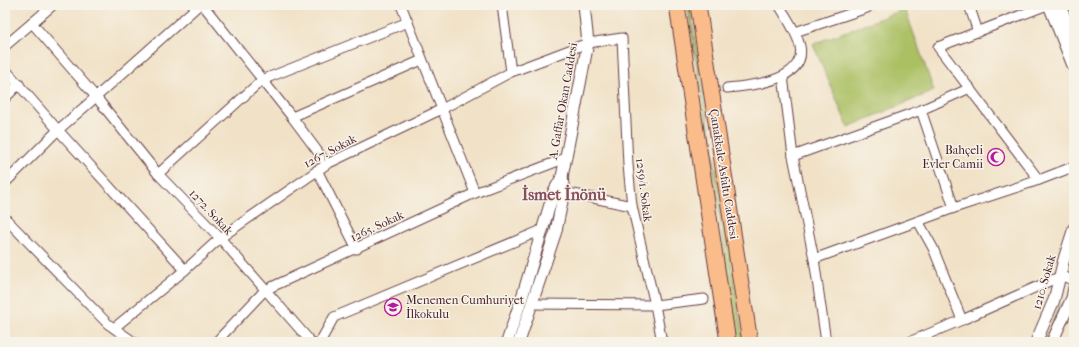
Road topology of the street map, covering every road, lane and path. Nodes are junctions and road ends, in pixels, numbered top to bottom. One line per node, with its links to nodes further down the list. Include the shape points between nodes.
1 (53, 5): 16 (street)
2 (199, 5): 33 (street)
3 (203, 5): 29 (street)
4 (401, 5): 15 (street)
5 (502, 5): 27 (street)
6 (584, 5): 22 (street, A. Gaffar Okan Caddesi)
7 (677, 5): 76 (highway, Çanakkale Asfaltı Caddesi)
8 (698, 5): 77 (highway, Çanakkale Asfaltı Caddesi)
9 (779, 5): 18 (street)
10 (866, 5): 18 (street, via 867,8)
11 (969, 5): 19 (street)
12 (1048, 5): 19 (street); 25 (street)
13 (1060, 5): 21 (street)
14 (1066, 5): 17 (street)
15 (408, 22): 24 (street); 29 (street)
16 (32, 23): 23 (street); 33 (street, 1272. Sokak)
17 (1074, 26)
18 (795, 32): 28 (street, via 800,47 800,58)
19 (978, 32): 32 (street, via 938,47)
20 (622, 38): 22 (street, 1267. Sokak); 50 (street, 1259/1. Sokak)
21 (1074, 40)
22 (588, 43): 27 (street, 1267. Sokak); 40 (street, A. Gaffar Okan Caddesi)
23 (5, 46)
24 (422, 60): 35 (street); 37 (street)
25 (1074, 68)
26 (5, 69): 30 (street)
27 (512, 72): 35 (street, 1267. Sokak)
28 (783, 76): 31 (street, via 762,84); 39 (street)
29 (262, 80): 37 (street); 44 (street)
30 (19, 84): 34 (street); 38 (street)
31 (727, 88)
32 (970, 88): 36 (street); 46 (street)
33 (96, 97): 38 (street); 44 (street, 1272. Sokak)
34 (5, 98)
35 (442, 109): 41 (street, 1267. Sokak); 49 (street)
36 (921, 110): 39 (street); 51 (street)
37 (292, 117): 41 (street)
38 (58, 130): 47 (street); 59 (street)
39 (793, 156): 58 (street)
40 (566, 158): 45 (street, A. Gaffar Okan Caddesi); 49 (street, 1265. Sokak)
41 (327, 164): 43 (street, 1267. Sokak)
42 (1074, 168): 46 (street)
43 (317, 170): 56 (street, 1267. Sokak); 57 (street)
44 (158, 174): 56 (street, 1272. Sokak)
45 (562, 177): 48 (street, A. Gaffar Okan Caddesi); 55 (street, A. Gaffar Okan Caddesi, via 554,191)
46 (1039, 180): 51 (street)
47 (5, 183)
48 (564, 192): 50 (street); 65 (street, A. Gaffar Okan Caddesi, via 556,231)
49 (475, 193): 57 (street, 1265. Sokak)
50 (632, 206): 66 (street, 1259/1. Sokak)
51 (954, 208): 53 (street)
52 (5, 218): 68 (street)
53 (918, 221): 58 (street); 67 (street, via 933,248)
54 (1074, 228): 60 (street, 1210. Sokak)
55 (542, 230): 72 (street, via 334,317); 73 (street, A. Gaffar Okan Caddesi)
56 (220, 238): 59 (street, 1267. Sokak); 63 (street, 1272. Sokak)
57 (357, 249): 63 (street, 1265. Sokak)
58 (814, 259): 78 (street)
59 (185, 270): 68 (street, 1267. Sokak)
60 (1061, 276): 61 (street); 67 (street); 80 (street, 1210. Sokak)
61 (1074, 280)
62 (1074, 288): 81 (street)
63 (265, 290): 70 (street, 1265. Sokak); 71 (street, 1272. Sokak)
64 (704, 299): 66 (street)
65 (532, 304): 66 (street); 74 (street, A. Gaffar Okan Caddesi)
66 (655, 305): 75 (street, 1259/1. Sokak)
67 (962, 320): 79 (street)
68 (118, 335): 69 (street)
69 (134, 342)
70 (216, 342)
71 (311, 342)
72 (320, 342)
73 (507, 342)
74 (519, 342)
75 (662, 342)
76 (728, 342)
77 (750, 342)
78 (826, 342)
79 (909, 342)
80 (1036, 342)
81 (1052, 342)

